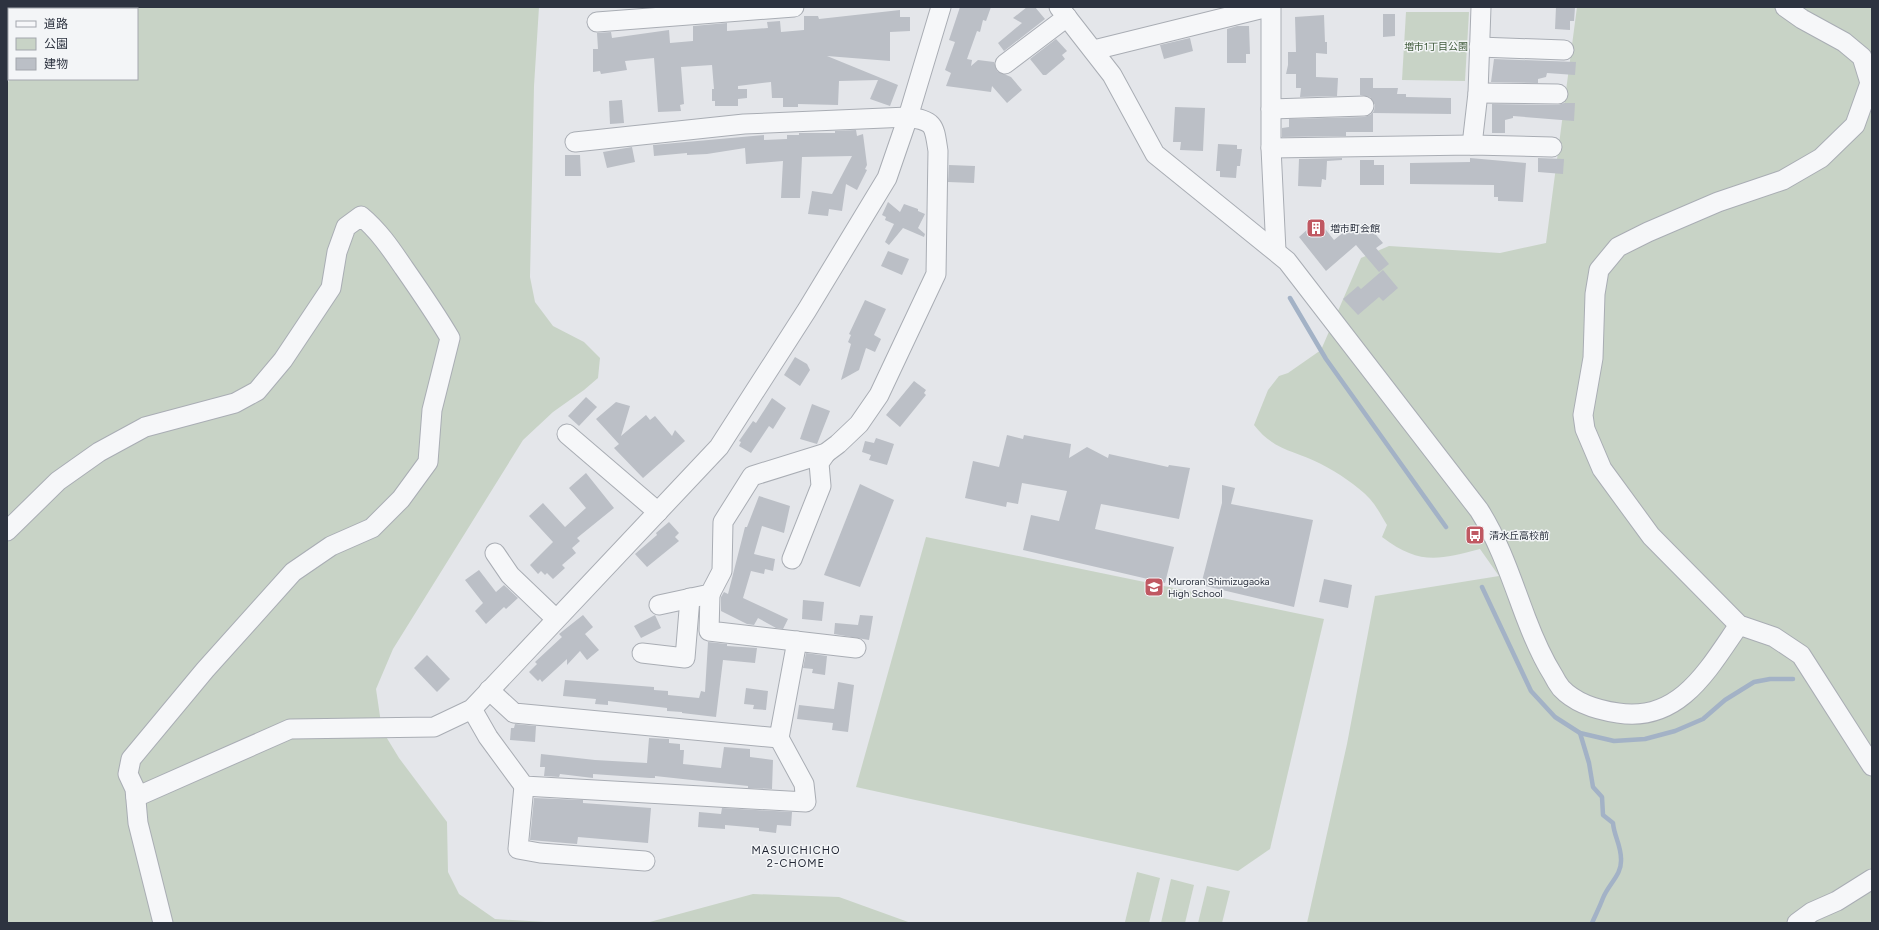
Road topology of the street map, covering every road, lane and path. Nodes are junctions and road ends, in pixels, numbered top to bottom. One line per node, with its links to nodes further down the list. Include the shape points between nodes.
1 (794, 7): 7 (street)
2 (941, 7): 16 (street)
3 (1270, 7): 9 (street); 15 (street)
4 (1481, 7): 8 (street)
5 (1785, 7): 32 (street, via 1844,42 1862,57 1870,84 1855,125 1821,158 1783,180 1718,202 1618,247 1599,270 1595,294 1593,358 1583,415 1585,429 1602,469 1625,502 1651,536)
6 (1063, 12): 9 (street); 11 (street)
7 (597, 22)
8 (1479, 47): 10 (street); 12 (street)
9 (1094, 50): 21 (street, via 1112,75 1156,154)
10 (1564, 50)
11 (1005, 64)
12 (1478, 94): 13 (street); 18 (street)
13 (1558, 94)
14 (1364, 106): 15 (street)
15 (1271, 109): 20 (street)
16 (908, 117): 17 (street, via 744,124); 23 (street, via 930,122 935,132 938,151 936,274 879,395 859,424); 24 (street, via 887,178 802,317 719,447)
17 (575, 142)
18 (1472, 145): 19 (street); 20 (street)
19 (1552, 147)
20 (1271, 148): 21 (street)
21 (1276, 251): 32 (street, via 1287,261 1479,510 1498,546 1539,653 1561,688 1582,704 1601,711 1625,714 1660,709 1680,699 1701,679)
22 (567, 434): 24 (street)
23 (826, 453): 27 (street, via 819,463 821,486); 28 (street, via 752,476 723,522 722,571)
24 (658, 512): 31 (street)
25 (7, 531): 41 (street, via 58,481 99,452 145,427 236,403 257,391 284,360 331,288 337,252 346,227 361,216 385,240 450,338 432,410 428,462 401,499 372,528 331,546 293,572 204,670 131,759 128,774)
26 (495, 553): 31 (street, via 510,575)
27 (792, 559)
28 (710, 594): 29 (street); 33 (street, via 709,631)
29 (690, 598): 30 (street); 35 (street, via 685,658)
30 (659, 605)
31 (556, 619): 36 (street)
32 (1739, 625): 39 (street, via 1774,637 1801,655)
33 (797, 641): 34 (street); 38 (street)
34 (856, 648)
35 (642, 653)
36 (489, 690): 37 (street); 38 (street, via 514,713)
37 (472, 709): 40 (street, via 488,737); 41 (street, via 434,727 290,729)
38 (779, 738): 40 (street, via 804,784 806,802)
39 (1872, 766)
40 (524, 786): 42 (street, via 518,849)
41 (136, 797): 44 (street, via 138,823)
42 (645, 861)
43 (1872, 879): 45 (street)
44 (163, 923)
45 (1797, 923)

